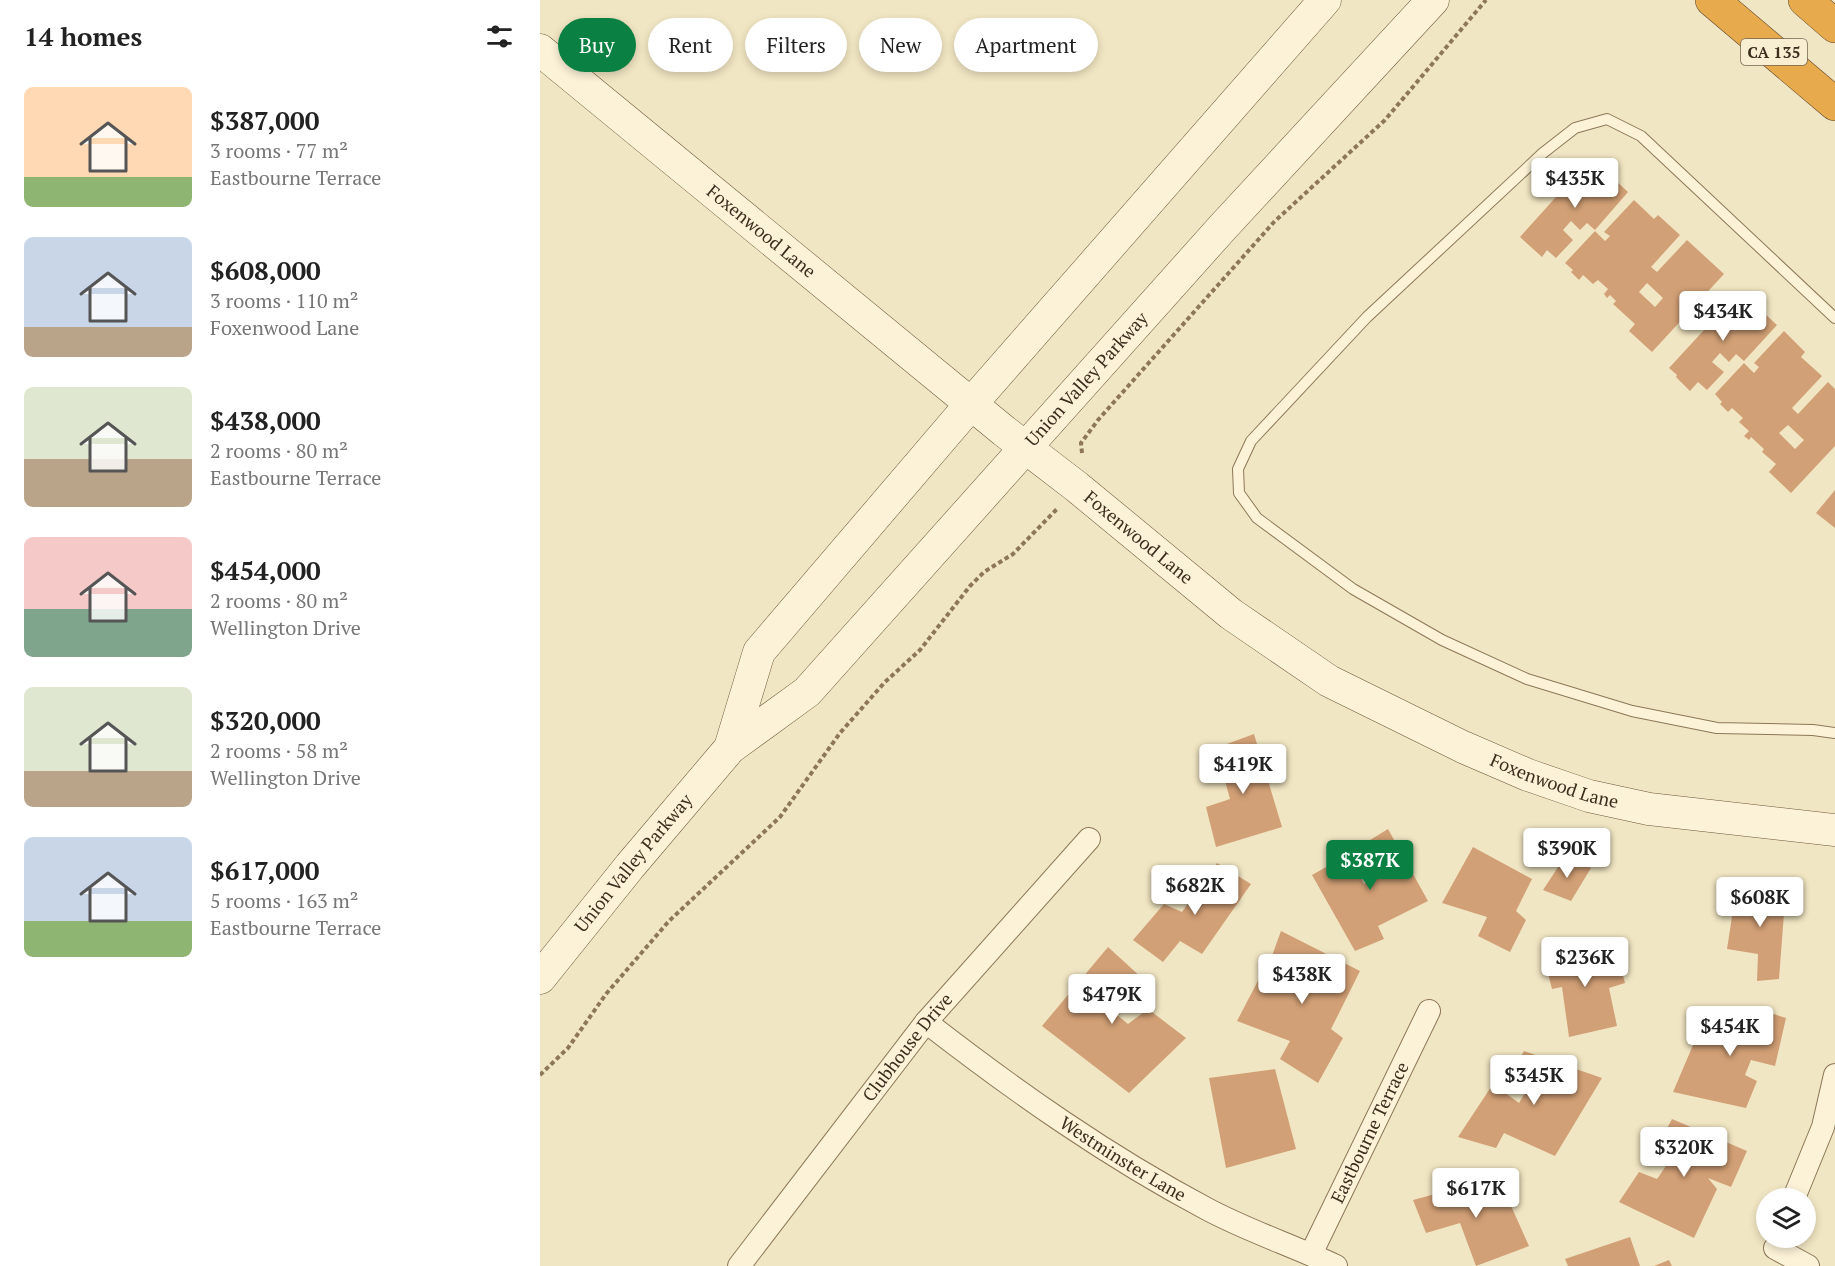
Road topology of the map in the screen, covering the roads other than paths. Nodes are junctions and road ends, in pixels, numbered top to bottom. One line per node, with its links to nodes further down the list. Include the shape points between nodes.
1 (1325, 0): 9 (street, Union Valley Parkway)
2 (1433, 0): 10 (street, Union Valley Parkway, via 1221,228)
3 (1712, 0): 7 (highway, CA 135)
4 (1805, 0): 5 (highway)
5 (1835, 26)
6 (540, 50): 9 (street, Foxenwood Lane)
7 (1835, 104)
8 (1835, 318): 11 (lane, via 1641,136 1607,119 1575,128 1543,153 1367,317 1251,441 1238,469 1239,493 1257,518 1353,589 1442,640 1527,679 1632,711 1718,728)
9 (971, 404): 10 (street, Foxenwood Lane); 12 (street, Union Valley Parkway, via 759,652)
10 (1026, 448): 12 (street, Union Valley Parkway, via 807,692); 13 (street, Foxenwood Lane, via 1231,614 1329,681 1462,747 1590,796 1649,809)
11 (1835, 733)
12 (730, 748): 15 (street, Union Valley Parkway)
13 (1835, 830)
14 (1089, 839): 17 (street, Clubhouse Drive)
15 (540, 978)
16 (1429, 1011): 21 (street, Eastbourne Terrace)
17 (926, 1022): 21 (street, Westminster Lane, via 1012,1088 1104,1149 1208,1209); 22 (street, Clubhouse Drive)
18 (1835, 1075): 19 (street, via 1823,1127)
19 (1798, 1188)
20 (1772, 1251): 24 (street)
21 (1311, 1254): 23 (street, Westminster Lane)
22 (739, 1266)
23 (1336, 1266)
24 (1808, 1266)

